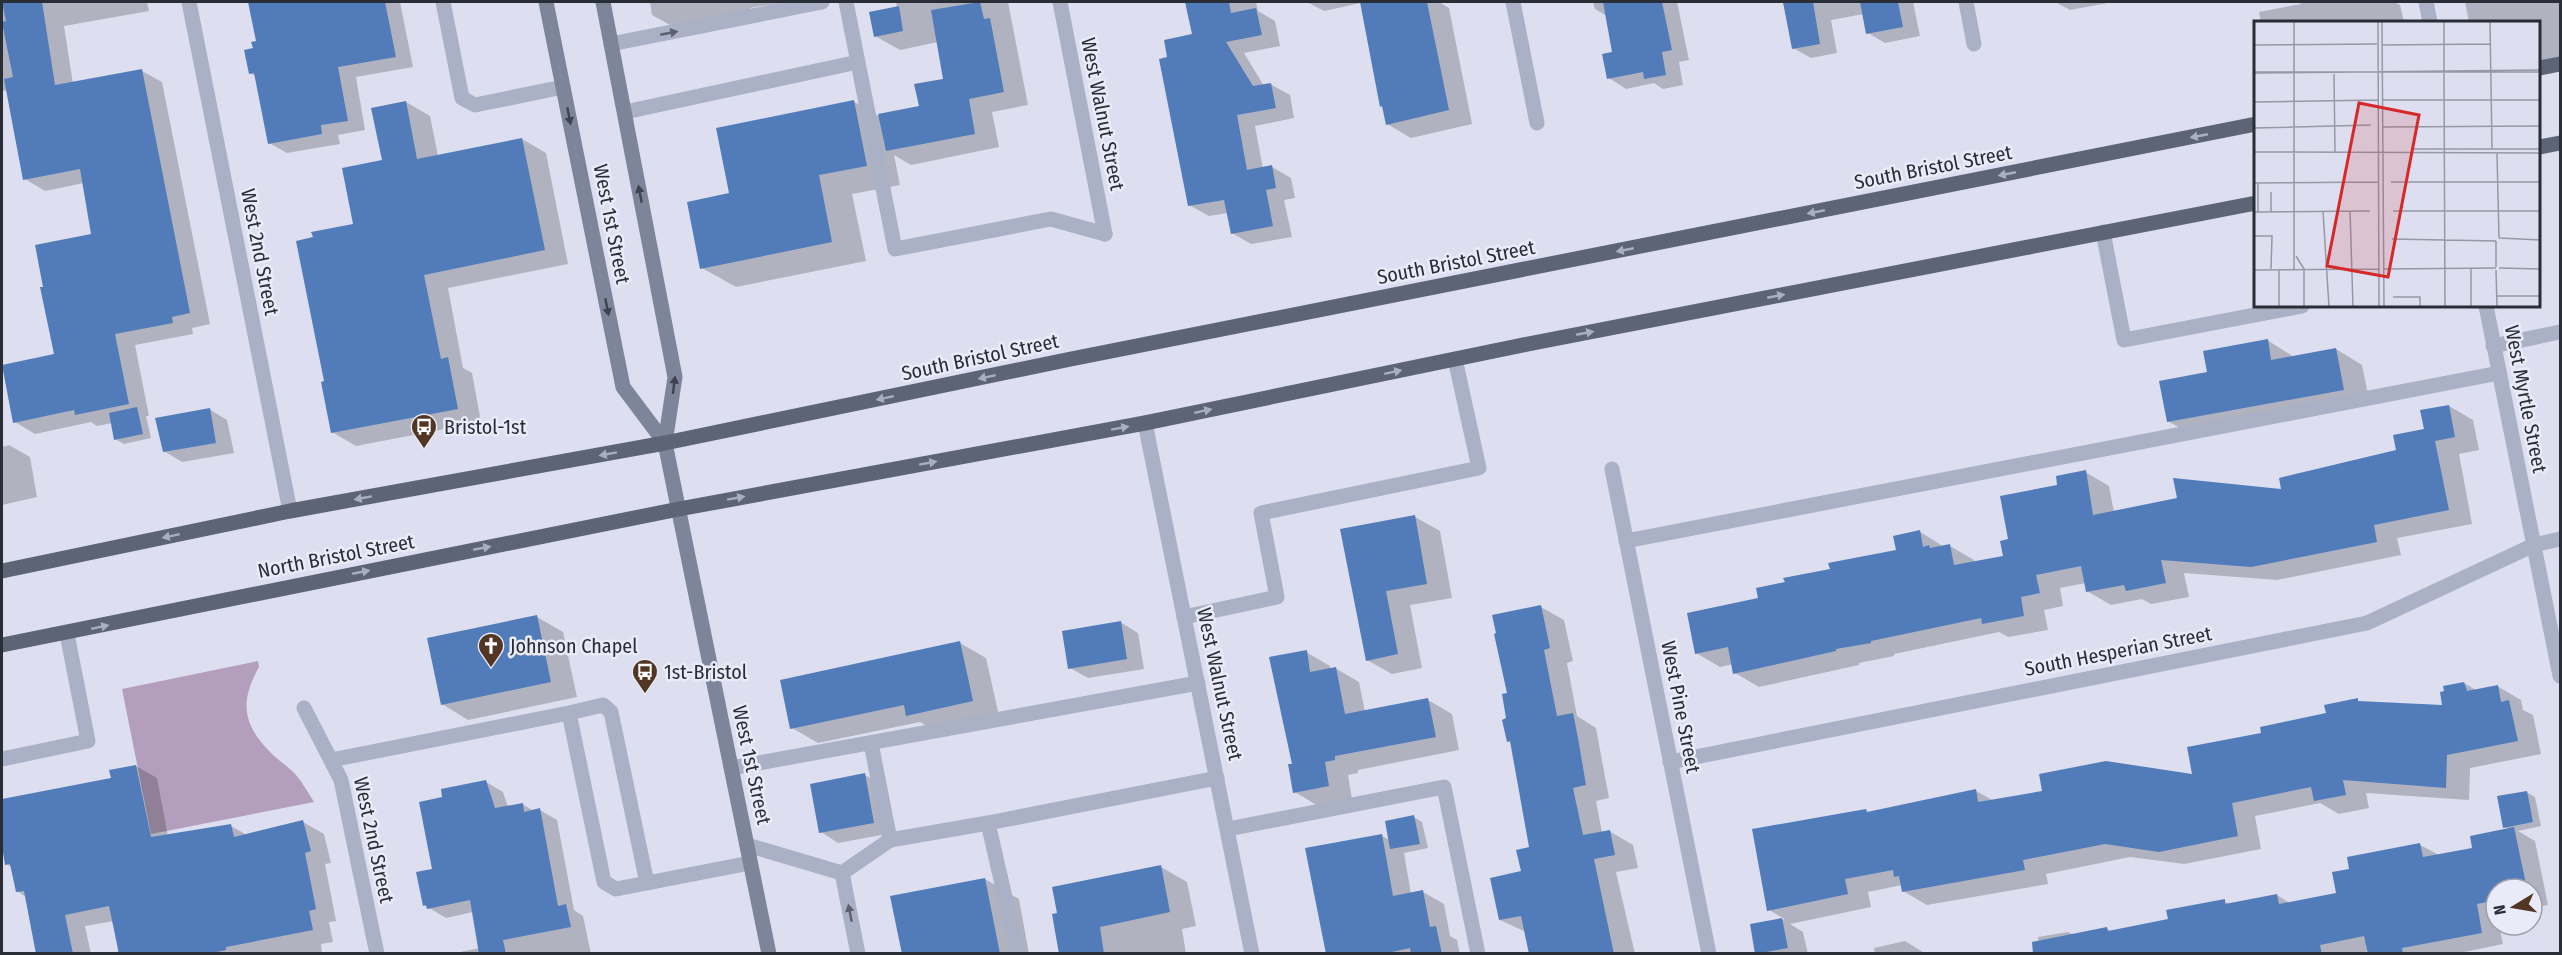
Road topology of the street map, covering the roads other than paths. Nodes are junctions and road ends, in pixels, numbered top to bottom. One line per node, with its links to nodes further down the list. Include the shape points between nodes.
1 (189, 2): 35 (street, West 2nd Street)
2 (443, 2): 17 (street, via 462,98 476,105)
3 (546, 2): 17 (main road, West 1st Street)
4 (603, 2): 12 (main road, West 1st Street)
5 (822, 2): 12 (street, one-way to 5)
6 (846, 2): 14 (street)
7 (1060, 2): 14 (street, West Walnut Street, via 1105,234 1052,219 895,249)
8 (1514, 2): 19 (street)
9 (1966, 2): 13 (street)
10 (2426, 2): 11 (street)
11 (2430, 21)
12 (611, 44): 18 (main road, West 1st Street)
13 (1974, 44)
14 (858, 62): 18 (street)
15 (2560, 64): 16 (main road)
16 (2541, 68)
17 (563, 87): 32 (main road, West 1st Street, one-way to 32, via 623,387)
18 (624, 112): 32 (main road, West 1st Street, one-way to 18, via 675,377)
19 (1537, 123)
20 (2254, 124): 32 (main road, South Bristol Street, one-way to 32)
21 (2560, 143): 22 (main road)
22 (2541, 147)
23 (2254, 202): 24 (main road)
24 (2103, 232): 25 (street, via 2124,340); 29 (main road, one-way to 24)
25 (2292, 308)
26 (2486, 308): 28 (street, West Myrtle Street)
27 (2560, 332): 28 (street)
28 (2493, 346): 30 (street, West Myrtle Street)
29 (1455, 359): 31 (main road, one-way to 29); 40 (street, via 1479,468 1261,513 1277,597)
30 (2499, 373): 37 (street); 38 (street, West Myrtle Street)
31 (1145, 423): 34 (main road, one-way to 31); 40 (street, West Walnut Street)
32 (665, 443): 34 (main road, West 1st Street); 35 (main road, one-way to 35)
33 (1612, 469): 37 (street, West Pine Street)
34 (678, 509): 41 (main road, North Bristol Street, one-way to 34); 51 (main road, West 1st Street)
35 (290, 511): 39 (main road, one-way to 39)
36 (2560, 539): 38 (street, South Hesperian Street)
37 (1626, 541): 50 (street, West Pine Street)
38 (2534, 545): 43 (street, West Myrtle Street); 50 (street, South Hesperian Street, via 2367,623)
39 (2, 571)
40 (1184, 617): 44 (street, West Walnut Street)
41 (67, 634): 42 (main road, North Bristol Street); 48 (street, via 88,741)
42 (2, 645)
43 (2560, 676)
44 (1198, 683): 47 (street); 52 (street, West Walnut Street)
45 (304, 708): 49 (street, West 2nd Street)
46 (569, 713): 49 (street); 59 (street, via 604,882 616,889); 59 (street, via 603,705 611,711)
47 (871, 742): 51 (street); 55 (street)
48 (2, 759)
49 (331, 760): 60 (street, West 2nd Street, via 341,780)
50 (1670, 762): 66 (street, West Pine Street)
51 (731, 768): 56 (main road, West 1st Street)
52 (1217, 778): 53 (street); 54 (street, West Walnut Street)
53 (988, 823): 55 (street); 63 (street)
54 (1228, 830): 64 (street, West Walnut Street); 65 (street, via 1444,787)
55 (890, 840): 58 (street)
56 (747, 845): 57 (main road, West 1st Street); 58 (street)
57 (750, 863): 59 (street); 61 (main road, West 1st Street)
58 (842, 873): 62 (street, one-way to 58)
59 (647, 883)
60 (376, 954)
61 (769, 954)
62 (858, 954)
63 (1018, 954)
64 (1252, 954)
65 (1478, 954)
66 (1709, 954)

